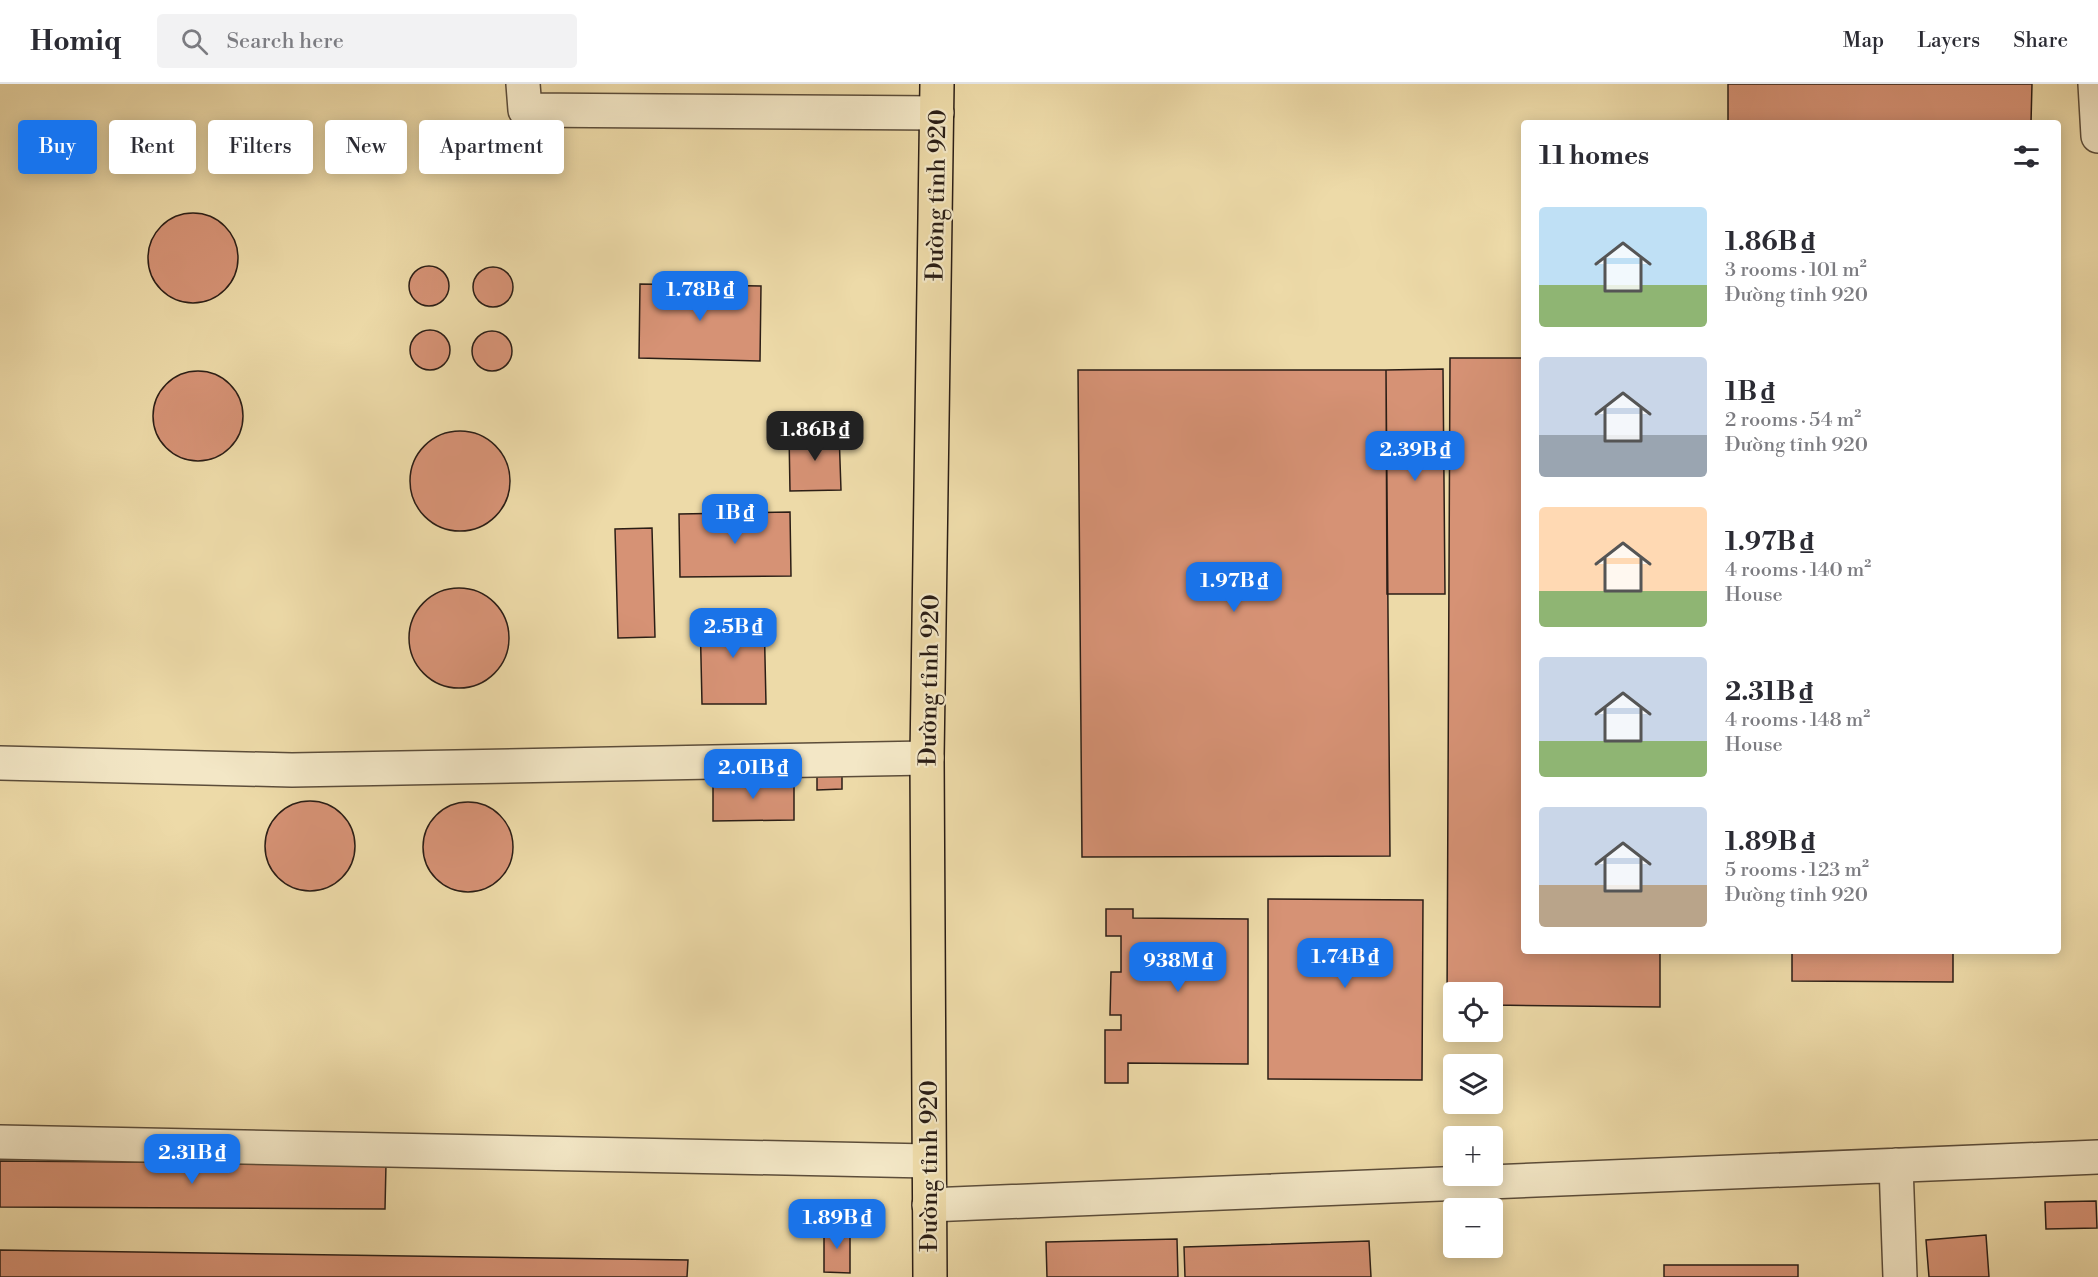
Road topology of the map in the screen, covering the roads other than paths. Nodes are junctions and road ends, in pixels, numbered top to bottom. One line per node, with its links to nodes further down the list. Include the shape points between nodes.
1 (523, 84): 3 (street, via 525,110)
2 (2095, 84): 4 (street)
3 (937, 99): 5 (main road, Đường tỉnh 920)
4 (2098, 136)
5 (927, 758): 6 (street, via 292,770); 9 (main road, Đường tỉnh 920)
6 (0, 763)
7 (0, 1143): 9 (street)
8 (2098, 1157): 10 (street)
9 (928, 1161): 11 (main road, Đường tỉnh 920)
10 (1896, 1165): 11 (street); 13 (street)
11 (929, 1205): 12 (main road, Đường tỉnh 920)
12 (930, 1277)
13 (1900, 1277)

